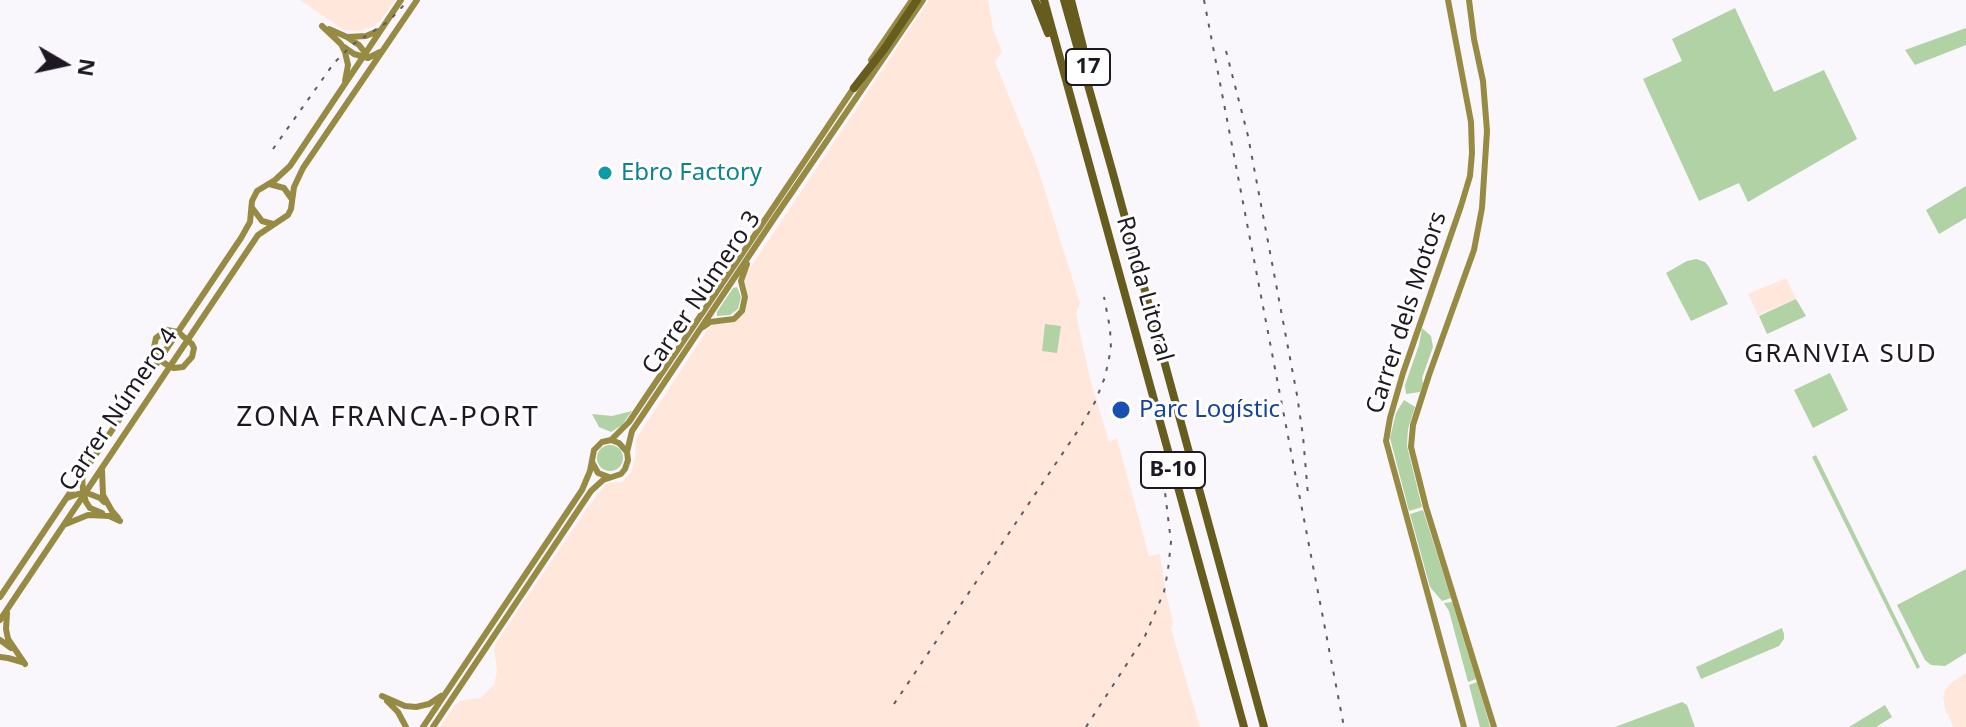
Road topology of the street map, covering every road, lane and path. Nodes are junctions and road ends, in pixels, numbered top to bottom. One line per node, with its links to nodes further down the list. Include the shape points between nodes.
1 (401, 0): 10 (street)
2 (417, 0): 13 (street)
3 (1035, 0): 16 (highway)
4 (1044, 0): 16 (highway, Ronda Litoral / B-10)
5 (1064, 0): 19 (highway, Ronda Litoral / B-10)
6 (1071, 0): 19 (highway, 17)
7 (1448, 0): 52 (street, Carrer dels Motors, via 1471,122 1470,176 1403,373 1386,441)
8 (1469, 0): 53 (street, Carrer dels Motors, via 1487,131 1482,208 1469,267 1413,425 1411,447)
9 (919, 1): 18 (highway); 24 (street, Carrer Número 3)
10 (383, 27): 11 (street, via 366,36); 14 (street)
11 (347, 37): 12 (street, via 322,26); 14 (street)
12 (341, 44): 14 (street); 17 (street, via 348,65)
13 (385, 47): 14 (street); 15 (street)
14 (366, 56): 15 (street); 17 (street)
15 (368, 72): 21 (street, via 303,168)
16 (1065, 80): 50 (highway, Ronda Litoral / B-10)
17 (344, 85): 20 (street, via 290,166)
18 (854, 88): 30 (street, Carrer Número 3, via 629,422)
19 (1102, 134): 51 (highway, Ronda Litoral / B-10)
20 (269, 184): 21 (street, via 278,184); 22 (street, via 257,191)
21 (291, 198): 23 (street, via 288,215)
22 (252, 206): 23 (street, via 260,219); 26 (street, Carrer Número 4, via 245,232)
23 (273, 224): 27 (street, Carrer Número 4, via 258,235)
24 (751, 252): 25 (street, Carrer Número 3); 25 (street, via 742,278 742,311 734,319)
25 (700, 329): 31 (street, Carrer Número 3, via 632,431)
26 (178, 332): 27 (street); 28 (street, Carrer Número 4); 28 (street, via 166,330 156,338 153,352)
27 (188, 339): 29 (street, Carrer Número 4); 29 (street, via 194,348 191,360 183,367)
28 (160, 360): 29 (street); 34 (street, Carrer Número 4)
29 (170, 367): 33 (street, Carrer Número 4)
30 (611, 440): 31 (street); 32 (street, via 598,445)
31 (627, 452): 35 (street, via 625,469)
32 (592, 462): 35 (street, via 598,473); 46 (street, via 582,490)
33 (104, 465): 36 (street, Carrer Número 4); 38 (street, via 102,490)
34 (82, 474): 36 (street); 37 (street, Carrer Número 4)
35 (609, 477): 49 (street, via 591,491)
36 (84, 494): 37 (street); 38 (street, via 100,498); 38 (street, via 90,508); 39 (street, Carrer Número 4)
37 (66, 499): 40 (street, Carrer Número 4)
38 (110, 514): 39 (street, via 83,516)
39 (61, 528): 41 (street, Carrer Número 4)
40 (0, 597)
41 (8, 609): 42 (street, Carrer Número 4); 44 (street, via 6,630)
42 (0, 620)
43 (0, 640): 44 (street)
44 (14, 650): 45 (street, via 25,664)
45 (0, 656)
46 (445, 693): 47 (street, via 416,707 382,696); 48 (street)
47 (406, 727)
48 (423, 727)
49 (433, 727)
50 (1244, 727)
51 (1264, 727)
52 (1464, 727)
53 (1494, 727)

